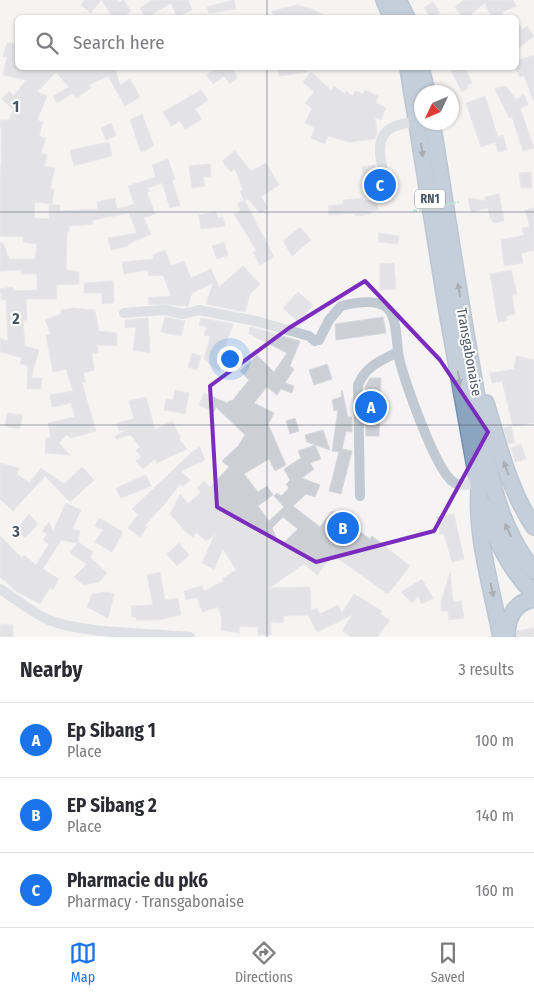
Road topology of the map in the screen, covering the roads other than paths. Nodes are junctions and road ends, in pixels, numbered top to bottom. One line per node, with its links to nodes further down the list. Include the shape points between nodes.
1 (384, 0): 3 (highway)
2 (398, 0): 4 (highway)
3 (391, 15)
4 (406, 15)
5 (409, 70): 8 (highway, Transgabonaise / RN1)
6 (422, 70): 7 (highway)
7 (426, 85)
8 (414, 87)
9 (414, 124): 12 (street, via 391,128 381,139)
10 (426, 130): 15 (highway, Transgabonaise / RN1, one-way to 10)
11 (426, 130): 16 (highway, Transgabonaise / RN1, one-way to 16, via 446,305)
12 (388, 192)
13 (124, 313): 14 (street, via 164,310 183,314 199,310 309,336 315,341 319,340 341,306 377,303 390,312)
14 (398, 352): 16 (street, via 420,421 443,468 452,481 462,486); 17 (street, via 371,366 363,373 358,385)
15 (472, 373): 18 (highway, one-way to 15, via 516,494 481,387); 19 (highway, Transgabonaise / RN1, one-way to 15, via 504,522 493,485)
16 (478, 486): 21 (highway, Transgabonaise / RN1, via 501,549); 24 (highway, one-way to 24, via 481,532)
17 (360, 496)
18 (534, 527)
19 (534, 571)
20 (0, 589): 23 (street, via 39,614 60,623)
21 (534, 594)
22 (534, 599): 25 (highway, via 515,608 509,620)
23 (190, 637)
24 (501, 637)
25 (507, 637)

